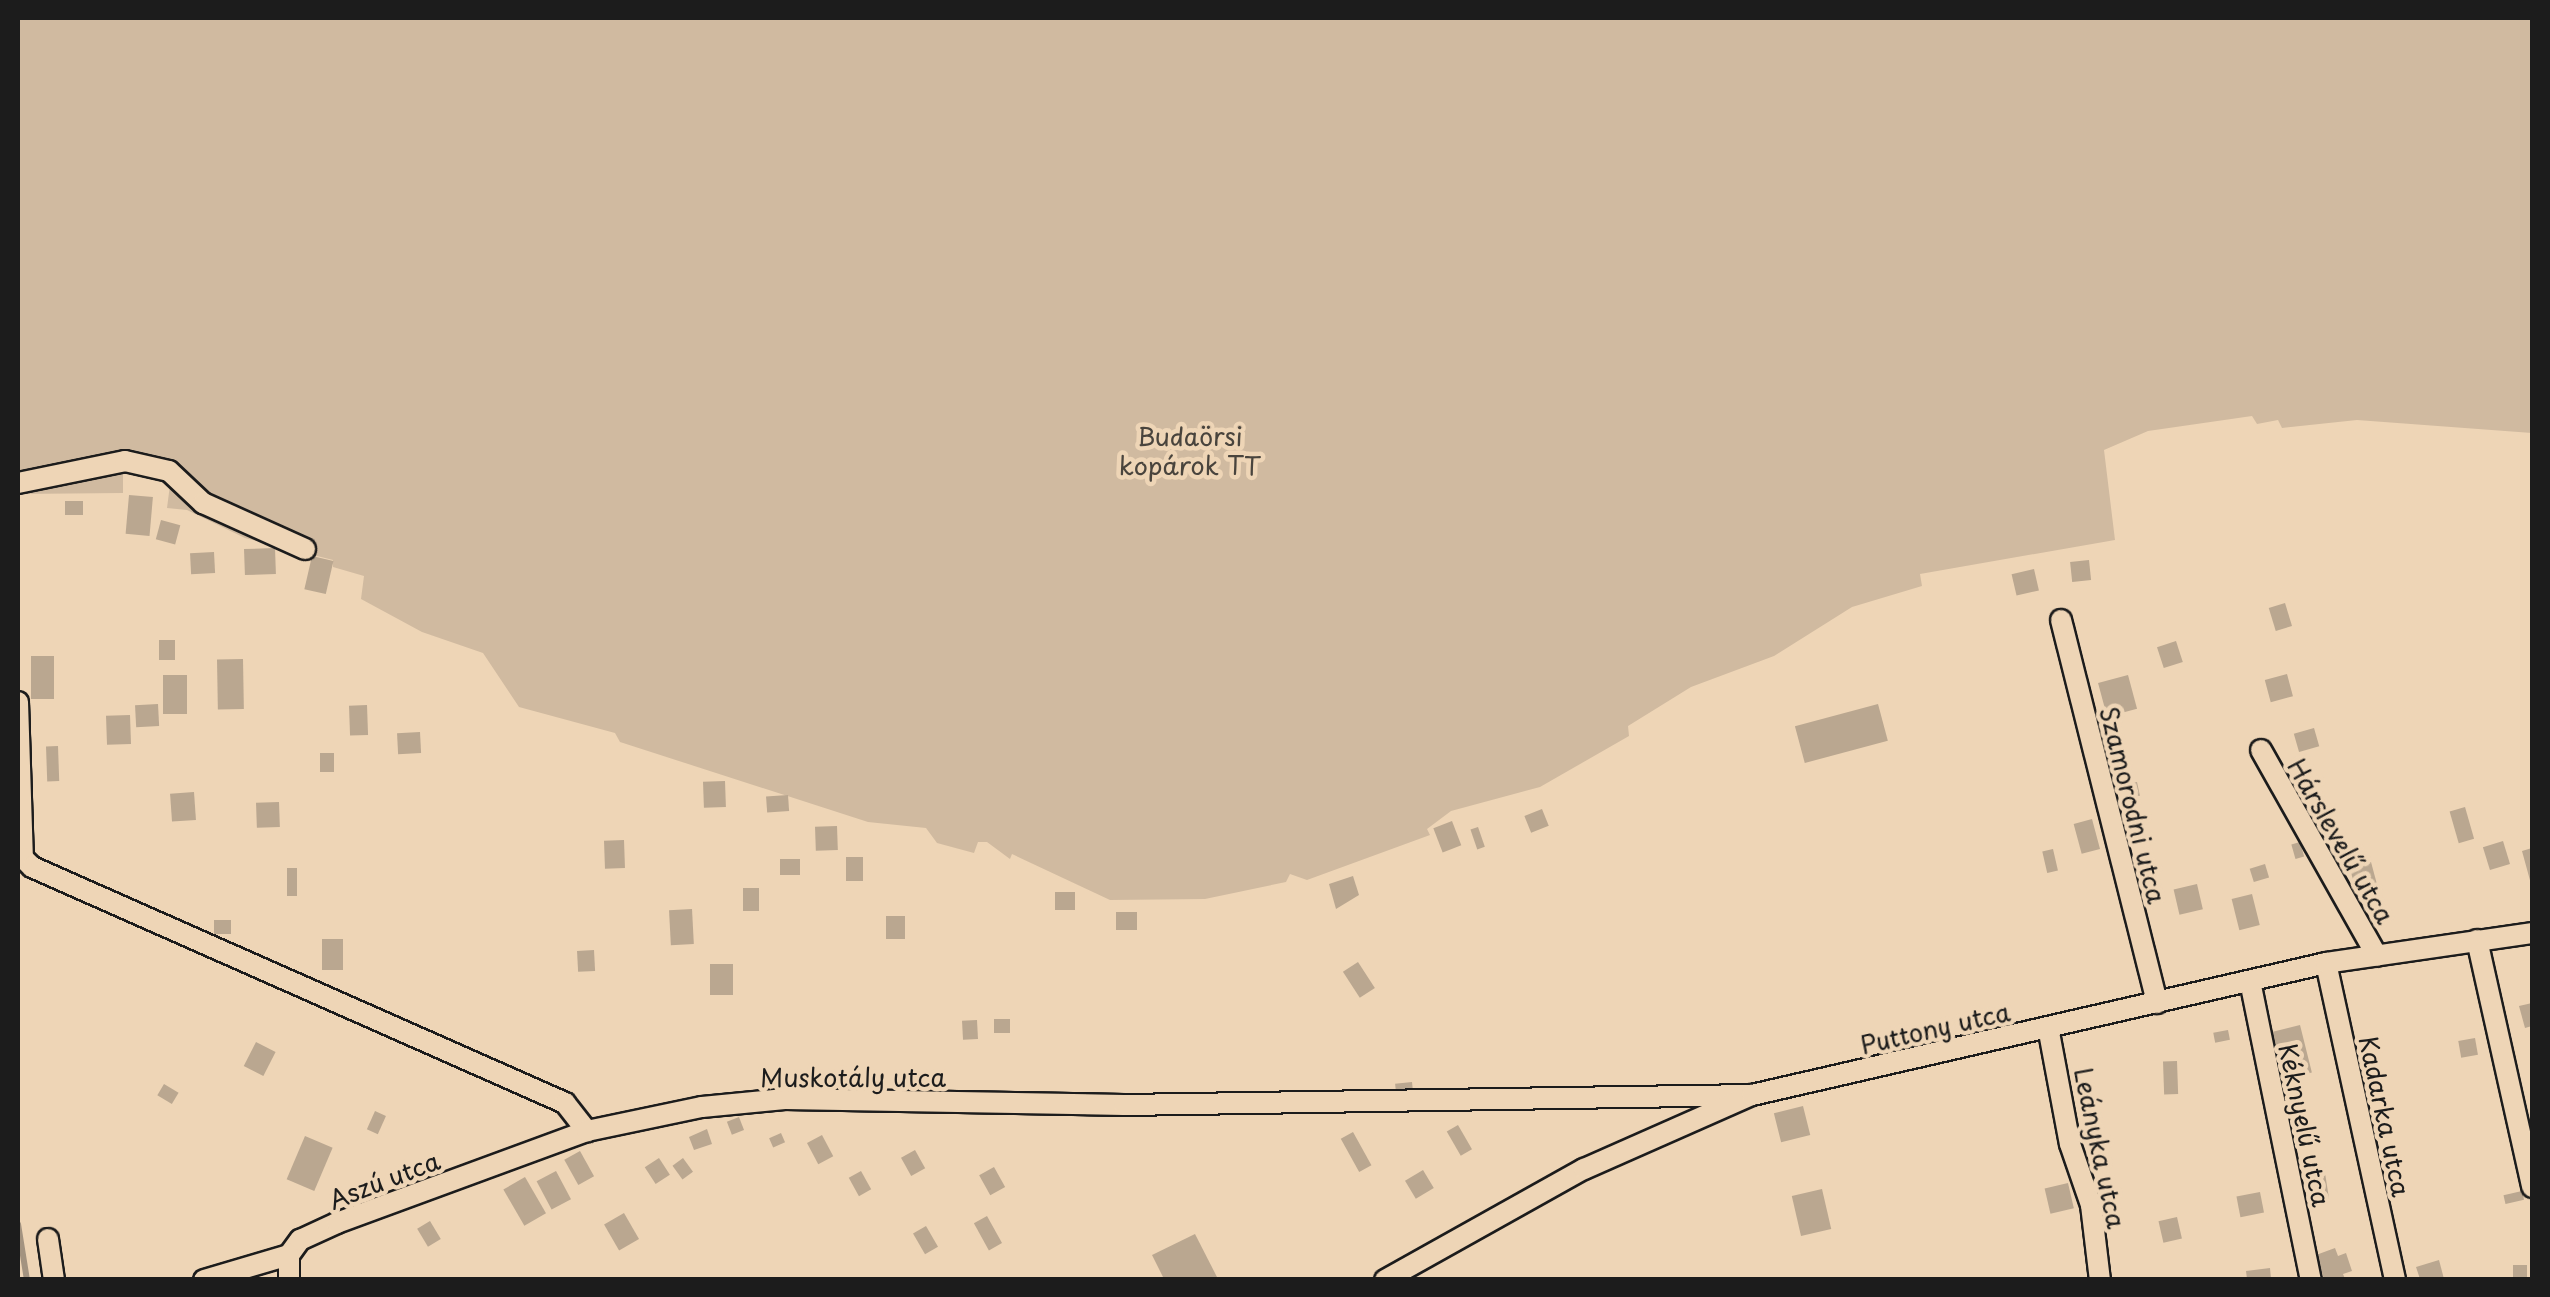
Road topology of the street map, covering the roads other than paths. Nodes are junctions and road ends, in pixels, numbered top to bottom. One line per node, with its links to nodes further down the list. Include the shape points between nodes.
1 (18, 483): 2 (street, via 126,461 169,471 204,503)
2 (306, 550)
3 (2061, 620): 11 (street, Szamorodni utca)
4 (18, 702): 14 (street, via 23,858 564,1103)
5 (2261, 750): 8 (street, Hárslevelű utca)
6 (2532, 933): 7 (street, Puttony utca)
7 (2477, 940): 8 (street, Puttony utca); 15 (street)
8 (2377, 956): 9 (street, Puttony utca)
9 (2326, 964): 10 (street, Puttony utca); 24 (street, Kadarka utca)
10 (2250, 981): 11 (street, Puttony utca); 23 (street, Kéknyelű utca)
11 (2156, 1002): 12 (street, Puttony utca)
12 (2048, 1027): 13 (street, Puttony utca); 22 (street, Leányka utca, via 2070,1144 2091,1205)
13 (1752, 1095): 14 (street, Muskotály utca, via 1124,1105 785,1099 702,1107); 21 (street, Puttony utca, via 1584,1169)
14 (587, 1131): 17 (street, Aszú utca, via 337,1223 300,1240)
15 (2532, 1187)
16 (48, 1239): 18 (street)
17 (289, 1255): 19 (street, Aszú utca); 20 (street)
18 (54, 1280)
19 (204, 1280)
20 (289, 1280)
21 (1386, 1280)
22 (2100, 1280)
23 (2310, 1280)
24 (2396, 1280)

